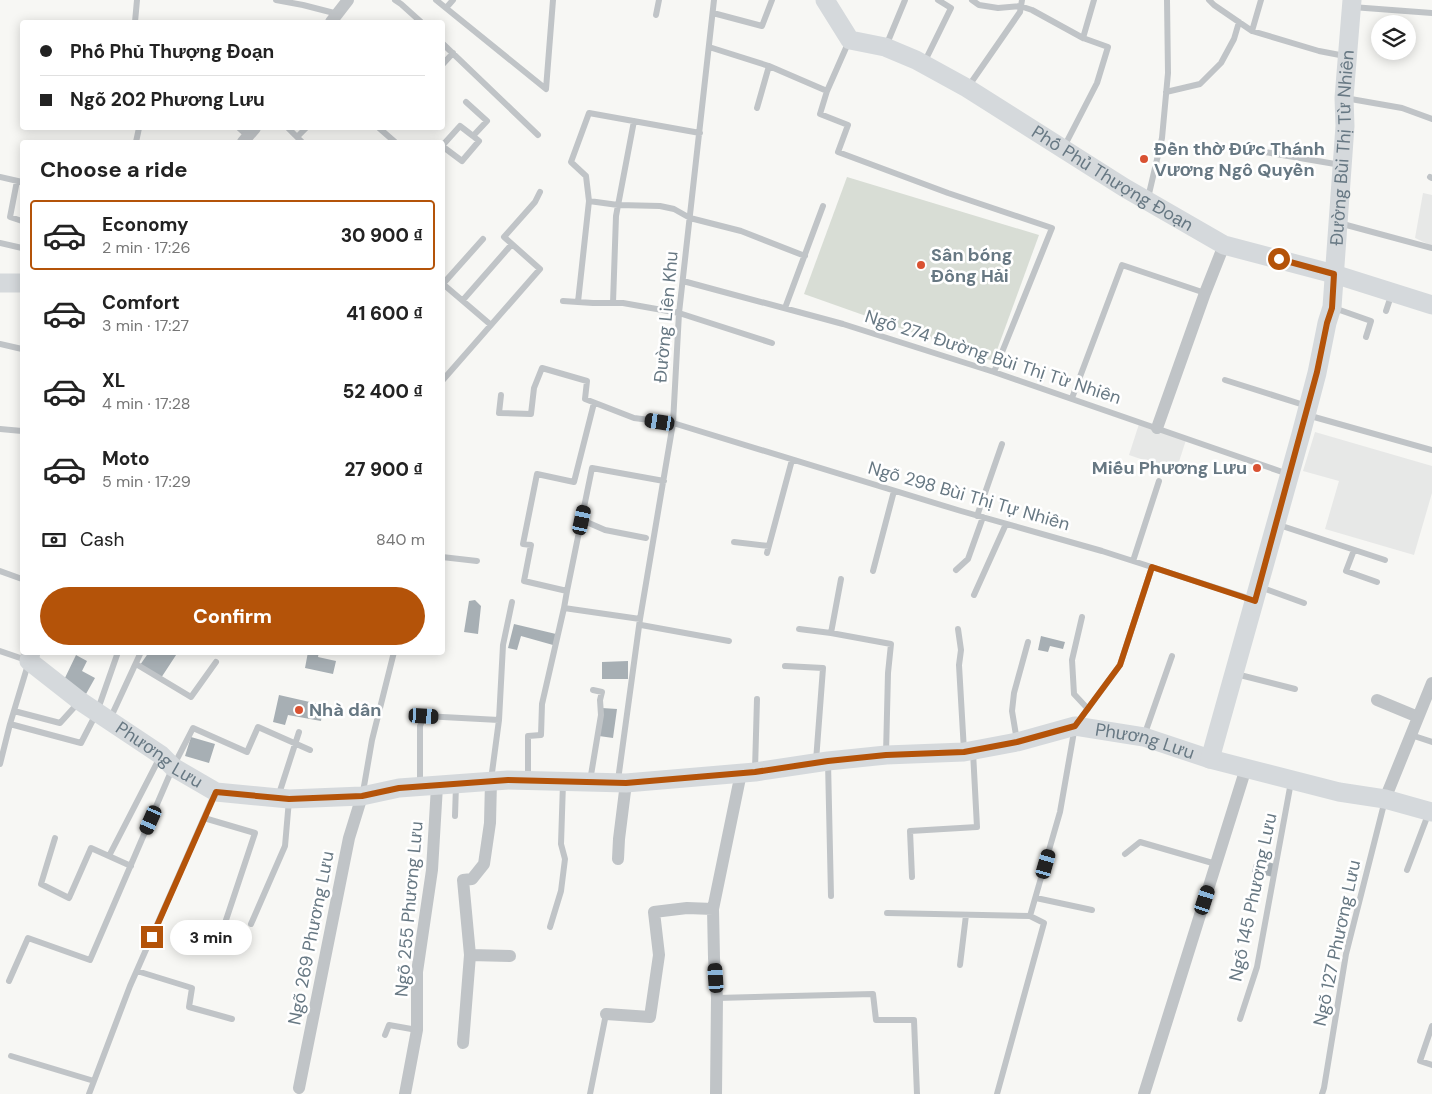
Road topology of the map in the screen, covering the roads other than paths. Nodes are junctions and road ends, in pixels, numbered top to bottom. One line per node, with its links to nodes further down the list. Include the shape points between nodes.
1 (137, 0): 26 (lane)
2 (276, 0): 25 (lane, via 303,5)
3 (348, 0): 25 (street)
4 (395, 0): 27 (lane)
5 (436, 0): 21 (lane)
6 (453, 0): 21 (lane)
7 (552, 0): 21 (lane, via 546,89)
8 (659, 0): 24 (lane)
9 (714, 0): 22 (lane, Đường Liên Khu)
10 (772, 0): 22 (lane, via 762,26)
11 (824, 0): 31 (street)
12 (905, 0): 34 (lane)
13 (938, 0): 38 (lane, via 951,8)
14 (972, 0): 19 (lane, via 998,8)
15 (1094, 0): 30 (lane)
16 (1167, 0): 42 (lane)
17 (1209, 0): 28 (lane)
18 (1260, 0): 29 (lane)
19 (1021, 3): 30 (lane); 40 (lane, via 1020,12)
20 (1351, 3): 23 (lane); 36 (street, Đường Bùi Thị Từ Nhiên)
21 (446, 8)
22 (713, 13): 33 (lane, Đường Liên Khu)
23 (1432, 13)
24 (656, 14)
25 (335, 18)
26 (135, 20)
27 (419, 20)
28 (1239, 22): 29 (lane); 42 (lane, via 1221,63 1200,84)
29 (1252, 31): 36 (lane, via 1319,52)
30 (1083, 38): 57 (lane, via 1108,47 1097,83)
31 (850, 40): 34 (street, Phố Phủ Thượng Đoạn); 41 (lane)
32 (445, 46): 35 (lane)
33 (709, 47): 39 (lane); 50 (lane, Đường Liên Khu)
34 (885, 47): 38 (street, Phố Phủ Thượng Đoạn)
35 (453, 53): 37 (lane); 51 (lane)
36 (1346, 56): 43 (street, Đường Bùi Thị Từ Nhiên)
37 (445, 62)
38 (924, 64): 40 (street, Phố Phủ Thượng Đoạn)
39 (768, 66): 41 (lane); 45 (lane)
40 (968, 88): 57 (street, Phố Phủ Thượng Đoạn)
41 (827, 91): 99 (lane, via 820,114 848,125 838,152 1052,228)
42 (1166, 92): 64 (lane, via 1162,138)
43 (1344, 98): 46 (lane, via 1402,108); 59 (street, Đường Bùi Thị Từ Nhiên)
44 (466, 102): 52 (lane, via 487,121)
45 (757, 108)
46 (1432, 119)
47 (634, 121): 50 (lane); 63 (lane, via 589,113 571,162 586,176); 65 (lane)
48 (290, 130): 53 (lane)
49 (384, 130): 54 (lane)
50 (700, 133): 67 (lane, Đường Liên Khu)
51 (538, 135)
52 (473, 136): 55 (lane, via 460,126); 56 (lane, via 479,142 462,161)
53 (299, 140)
54 (394, 140)
55 (445, 143)
56 (445, 148)
57 (1063, 149): 64 (street, Phố Phủ Thượng Đoạn)
58 (1265, 152): 59 (lane)
59 (1342, 166): 69 (street, Đường Bùi Thị Từ Nhiên)
60 (0, 177): 61 (lane)
61 (20, 182): 68 (lane, via 10,218)
62 (540, 192): 72 (lane, via 504,237)
63 (589, 201): 65 (lane); 87 (lane)
64 (1147, 202): 73 (street, Phố Phủ Thượng Đoạn)
65 (618, 206): 67 (lane, via 660,206); 88 (lane)
66 (823, 206): 76 (lane)
67 (690, 218): 76 (lane, via 741,231); 78 (lane, Đường Liên Khu)
68 (20, 220)
69 (1338, 222): 75 (lane); 77 (street, Đường Bùi Thị Từ Nhiên)
70 (484, 239): 79 (lane)
71 (0, 244): 74 (lane)
72 (512, 244): 85 (lane); 94 (lane, via 540,269)
73 (1224, 245): 77 (street, Phố Phủ Thượng Đoạn); 83 (street)
74 (20, 248)
75 (1432, 248)
76 (805, 256): 90 (lane)
77 (1334, 274): 84 (street, Phố Phủ Thượng Đoạn); 91 (street, Đường Bùi Thị Từ Nhiên)
78 (683, 280): 90 (lane, Ngõ 274 Đường Bùi Thị Từ Nhiên); 93 (lane, Đường Liên Khu)
79 (445, 282)
80 (0, 283): 81 (street)
81 (20, 283)
82 (445, 286): 85 (lane)
83 (1205, 293): 103 (lane, via 1122,265); 107 (street)
84 (1392, 293): 89 (street, Phố Phủ Thượng Đoạn); 92 (lane)
85 (463, 300): 94 (lane)
86 (563, 301): 87 (lane)
87 (578, 302): 88 (lane)
88 (613, 303): 93 (lane)
89 (1432, 305)
90 (785, 308): 99 (lane, Ngõ 274 Đường Bùi Thị Từ Nhiên)
91 (1332, 308): 95 (lane, via 1372,322); 105 (street, Đường Bùi Thị Từ Nhiên)
92 (1386, 311)
93 (679, 313): 96 (lane); 106 (lane, Đường Liên Khu)
94 (491, 325): 100 (lane)
95 (1366, 336)
96 (772, 343)
97 (0, 344): 98 (lane)
98 (20, 349)
99 (994, 372): 103 (lane, Ngõ 274 Đường Bùi Thị Từ Nhiên)
100 (445, 378)
101 (1225, 380): 105 (lane)
102 (500, 395): 104 (lane, via 499,413 531,414 534,388 542,368 586,381 585,399)
103 (1072, 398): 107 (lane, Ngõ 274 Đường Bùi Thị Từ Nhiên)
104 (594, 403): 106 (lane, Ngõ 298 Bùi Thị Tự Nhiên, via 634,418); 135 (lane, via 574,482 537,474 523,544 531,546 524,581)
105 (1307, 410): 111 (lane); 113 (street, Đường Bùi Thị Từ Nhiên)
106 (673, 424): 112 (lane, Ngõ 298 Bùi Thị Tự Nhiên); 114 (lane, Đường Liên Khu)
107 (1157, 428): 113 (lane, Ngõ 274 Đường Bùi Thị Từ Nhiên)
108 (0, 429): 109 (lane)
109 (20, 431)
110 (1002, 444): 117 (lane)
111 (1432, 450)
112 (792, 460): 116 (lane, Ngõ 298 Bùi Thị Tự Nhiên); 122 (lane, via 768,549)
113 (1289, 475): 120 (street, Đường Bùi Thị Từ Nhiên)
114 (664, 481): 118 (lane, via 592,468); 142 (lane, Đường Liên Khu)
115 (1159, 481): 127 (lane)
116 (894, 491): 117 (lane, Ngõ 298 Bùi Thị Tự Nhiên); 130 (lane)
117 (980, 516): 119 (lane, Ngõ 298 Bùi Thị Tự Nhiên); 129 (lane, via 968,559)
118 (582, 520): 121 (lane, via 605,530); 135 (lane)
119 (1006, 524): 127 (lane, Ngõ 298 Bùi Thị Tự Nhiên); 137 (lane)
120 (1275, 524): 123 (lane); 136 (street, Đường Bùi Thị Từ Nhiên)
121 (646, 538)
122 (734, 542)
123 (1354, 550): 125 (lane); 134 (lane, via 1346,571)
124 (445, 557): 126 (lane)
125 (1385, 560)
126 (477, 561)
127 (1133, 561): 128 (lane, Ngõ 298 Bùi Thị Tự Nhiên)
128 (1152, 567): 136 (lane, Ngõ 298 Bùi Thị Tự Nhiên); 165 (lane, via 1120,665)
129 (956, 570)
130 (873, 571)
131 (0, 572): 132 (lane)
132 (20, 577)
133 (841, 579): 145 (lane)
134 (1377, 582)
135 (567, 590): 140 (lane)
136 (1257, 594): 139 (lane, Ngõ 298 Bùi Thị Tự Nhiên); 157 (street, Đường Bùi Thị Từ Nhiên)
137 (974, 595)
138 (512, 602): 169 (lane, via 503,645)
139 (1304, 603)
140 (564, 608): 142 (lane); 190 (lane, via 542,704 541,735 528,736)
141 (1082, 617): 165 (lane, via 1072,660 1074,694)
142 (640, 622): 146 (lane); 193 (lane, Đường Liên Khu)
143 (799, 629): 145 (lane)
144 (958, 629): 180 (lane)
145 (831, 633): 181 (lane, via 891,644)
146 (729, 641)
147 (1028, 642): 175 (lane, via 1012,711)
148 (0, 651): 153 (lane)
149 (117, 655): 167 (lane)
150 (140, 655): 155 (lane)
151 (393, 655): 196 (lane)
152 (1172, 656): 174 (lane)
153 (30, 657): 164 (street, Phương Lưu); 166 (lane)
154 (216, 662): 155 (lane, via 191,697)
155 (136, 664): 167 (lane)
156 (785, 666): 184 (lane, via 823,668)
157 (1234, 673): 159 (lane); 182 (street, Đường Bùi Thị Từ Nhiên)
158 (1432, 683): 161 (street)
159 (1295, 689)
160 (593, 690): 192 (lane, via 602,692)
161 (1428, 699): 168 (street)
162 (758, 700): 187 (lane)
163 (1377, 700): 168 (street)
164 (80, 701): 166 (lane, via 60,723); 167 (street, Phương Lưu)
165 (1088, 709): 171 (lane)
166 (14, 711): 170 (lane)
167 (103, 716): 170 (lane, via 81,744); 183 (street, Phương Lưu)
168 (1418, 717): 173 (street)
169 (499, 720): 189 (lane); 194 (lane, via 424,716 420,726)
170 (10, 724): 178 (lane)
171 (1075, 726): 174 (street, Phương Lưu); 175 (street, Phương Lưu); 211 (lane, via 1060,812)
172 (299, 732): 177 (lane)
173 (1411, 735): 176 (lane); 198 (street)
174 (1144, 737): 182 (street, Phương Lưu)
175 (1017, 742): 180 (street, Phương Lưu)
176 (1432, 742)
177 (295, 743): 179 (lane); 183 (lane, via 258,727 247,752 193,728); 197 (lane)
178 (2, 750): 185 (lane)
179 (310, 750)
180 (968, 751): 181 (street, Phương Lưu); 209 (lane, via 977,827 910,831)
181 (886, 755): 184 (street, Phương Lưu)
182 (1210, 759): 186 (street, Phương Lưu)
183 (167, 761): 195 (street, Phương Lưu); 204 (lane); 207 (lane)
184 (822, 762): 187 (street, Phương Lưu); 210 (lane)
185 (0, 764)
186 (1246, 768): 188 (street, Phương Lưu); 206 (street)
187 (748, 772): 193 (street, Phương Lưu); 212 (street)
188 (1292, 780): 198 (street, Phương Lưu); 228 (lane, Ngõ 145 Phương Lưu, via 1257,967)
189 (491, 781): 190 (street, Phương Lưu); 194 (street, Phương Lưu); 220 (street, via 490,823 484,864 472,879 464,880)
190 (528, 781): 191 (street, Phương Lưu)
191 (563, 782): 192 (street, Phương Lưu); 218 (lane, via 561,844 565,859 561,890)
192 (590, 782): 193 (street, Phương Lưu)
193 (622, 783): 205 (street)
194 (438, 785): 196 (street, Phương Lưu, via 399,788); 200 (lane); 230 (street, Ngõ 255 Phương Lưu, via 432,870 417,972)
195 (216, 792): 197 (street, Phương Lưu); 201 (lane)
196 (362, 796): 197 (street, Phương Lưu); 236 (street, Ngõ 269 Phương Lưu, via 346,854)
197 (284, 798): 217 (lane, via 285,846)
198 (1385, 799): 199 (street, Phương Lưu); 244 (lane, Ngõ 127 Phương Lưu, via 1346,954)
199 (1431, 812): 208 (lane)
200 (455, 816)
201 (204, 818): 219 (lane, via 255,833); 223 (lane)
202 (55, 838): 204 (lane, via 41,884 69,898 91,848)
203 (1125, 854): 206 (lane, via 1140,842)
204 (109, 856): 207 (lane)
205 (618, 859)
206 (1216, 864): 243 (street)
207 (130, 866): 224 (lane, via 90,960 28,938)
208 (1407, 870)
209 (912, 877)
210 (831, 896)
211 (1036, 898): 213 (lane); 216 (lane)
212 (713, 909): 225 (street); 226 (street, via 654,912 659,955 650,1017)
213 (1092, 910)
214 (887, 913): 215 (lane)
215 (966, 915): 216 (lane); 222 (lane)
216 (1030, 916): 242 (lane, via 1044,923)
217 (251, 924)
218 (550, 927)
219 (219, 941)
220 (470, 955): 221 (street); 232 (street)
221 (510, 956)
222 (960, 966)
223 (137, 971): 227 (lane, via 192,988 189,1007); 235 (lane)
224 (9, 981)
225 (717, 998): 240 (street); 241 (lane, via 873,994 876,1020 914,1020)
226 (606, 1014): 239 (lane)
227 (232, 1019)
228 (1240, 1019)
229 (1432, 1026): 234 (lane, via 1420,1061)
230 (417, 1030): 231 (lane, via 389,1025); 238 (street, Ngõ 255 Phương Lưu)
231 (385, 1035)
232 (463, 1043)
233 (11, 1056): 235 (lane)
234 (1432, 1065)
235 (94, 1080): 237 (lane)
236 (299, 1088)
237 (89, 1094)
238 (405, 1094)
239 (590, 1094)
240 (716, 1094)
241 (917, 1094)
242 (997, 1094)
243 (1144, 1094)
244 (1322, 1094)

